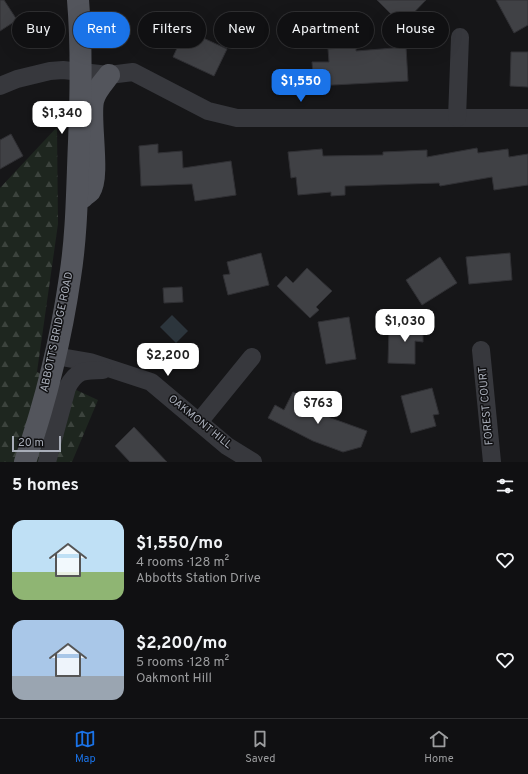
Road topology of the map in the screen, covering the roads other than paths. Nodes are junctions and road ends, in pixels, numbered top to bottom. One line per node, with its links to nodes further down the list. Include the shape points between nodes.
1 (81, 1): 3 (main road, ABBOTTS BRIDGE ROAD)
2 (460, 37): 6 (street)
3 (82, 71): 4 (street); 5 (street, via 50,71); 8 (main road, ABBOTTS BRIDGE ROAD)
4 (109, 75): 6 (street, via 133,72 208,111 237,118); 8 (main road, via 96,92 93,102 93,184 90,191)
5 (0, 86)
6 (457, 118): 7 (street)
7 (528, 118)
8 (77, 200): 10 (main road, ABBOTTS BRIDGE ROAD, via 70,277)
9 (481, 350): 17 (street, FOREST COURT)
10 (55, 356): 12 (street, OAKMONT HILL, via 90,362); 14 (main road, ABBOTTS BRIDGE ROAD)
11 (252, 357): 13 (street)
12 (115, 370): 13 (street, OAKMONT HILL, via 151,382); 15 (street, ABBOTTS BRIDGE ROAD, via 80,372 72,377 66,388)
13 (199, 422): 16 (street, OAKMONT HILL, via 227,446)
14 (25, 462)
15 (47, 462)
16 (253, 462)
17 (492, 462)

